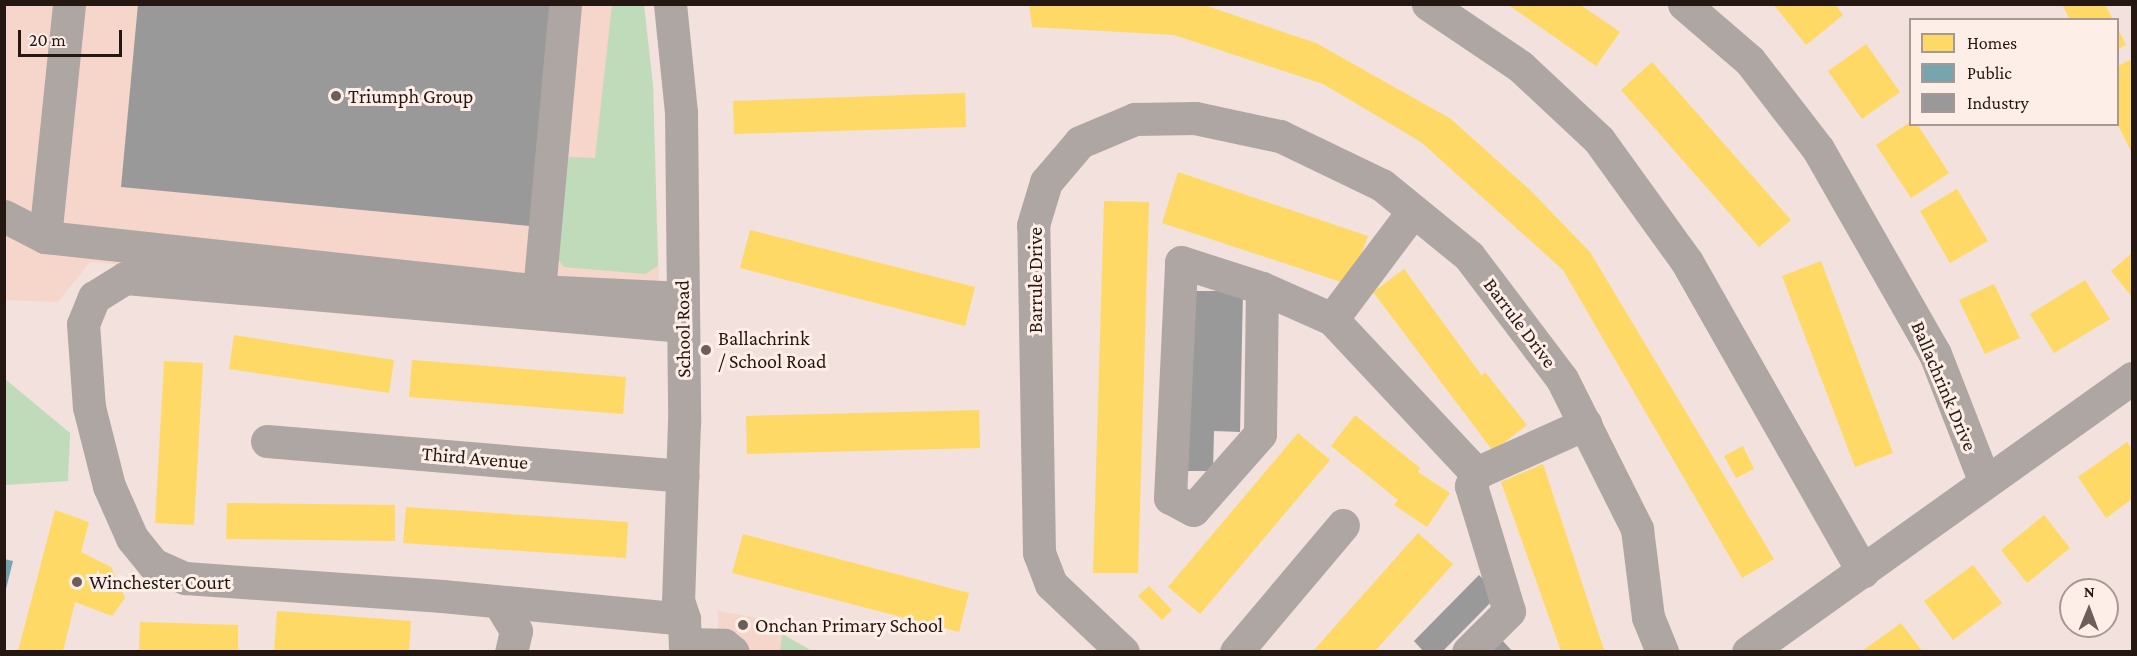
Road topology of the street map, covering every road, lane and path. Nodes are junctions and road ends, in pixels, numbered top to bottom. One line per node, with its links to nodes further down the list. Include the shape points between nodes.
1 (69, 4): 8 (street)
2 (565, 4): 10 (street)
3 (670, 4): 11 (street, School Road, via 681,112)
4 (1428, 4): 20 (street, via 1520,66 1599,140 1687,262)
5 (1684, 4): 18 (street, Ballachrink Drive, via 1750,61 1818,149 1935,354)
6 (1413, 211): 12 (street); 14 (street, Barrule Drive, via 1469,256 1562,379); 25 (street, Barrule Drive, via 1382,185 1280,136 1195,118 1135,119 1080,142 1046,182 1033,225 1039,553 1051,584)
7 (4, 216): 8 (street)
8 (45, 237): 10 (street)
9 (1262, 288): 9 (street, via 1181,262 1170,498 1193,510 1260,434); 12 (street)
10 (539, 291): 11 (street)
11 (683, 312): 17 (street, School Road); 21 (street, via 126,278 94,297 83,324 89,407 109,486 132,538 153,564 185,579 442,596)
12 (1332, 319): 16 (street)
13 (2133, 378): 18 (street)
14 (1584, 424): 16 (street); 28 (street, Barrule Drive, via 1637,529 1648,617)
15 (267, 441): 17 (street, Third Avenue)
16 (1476, 473): 27 (street, via 1471,486 1509,611)
17 (683, 476): 22 (street, School Road, via 677,572)
18 (1985, 482): 20 (street)
19 (1343, 525): 26 (street)
20 (1863, 572): 29 (street)
21 (500, 604): 22 (street); 23 (street, via 516,631)
22 (685, 638): 24 (street, via 724,645)
23 (511, 651)
24 (733, 651)
25 (1123, 651)
26 (1236, 651)
27 (1468, 651)
28 (1662, 651)
29 (1749, 651)

